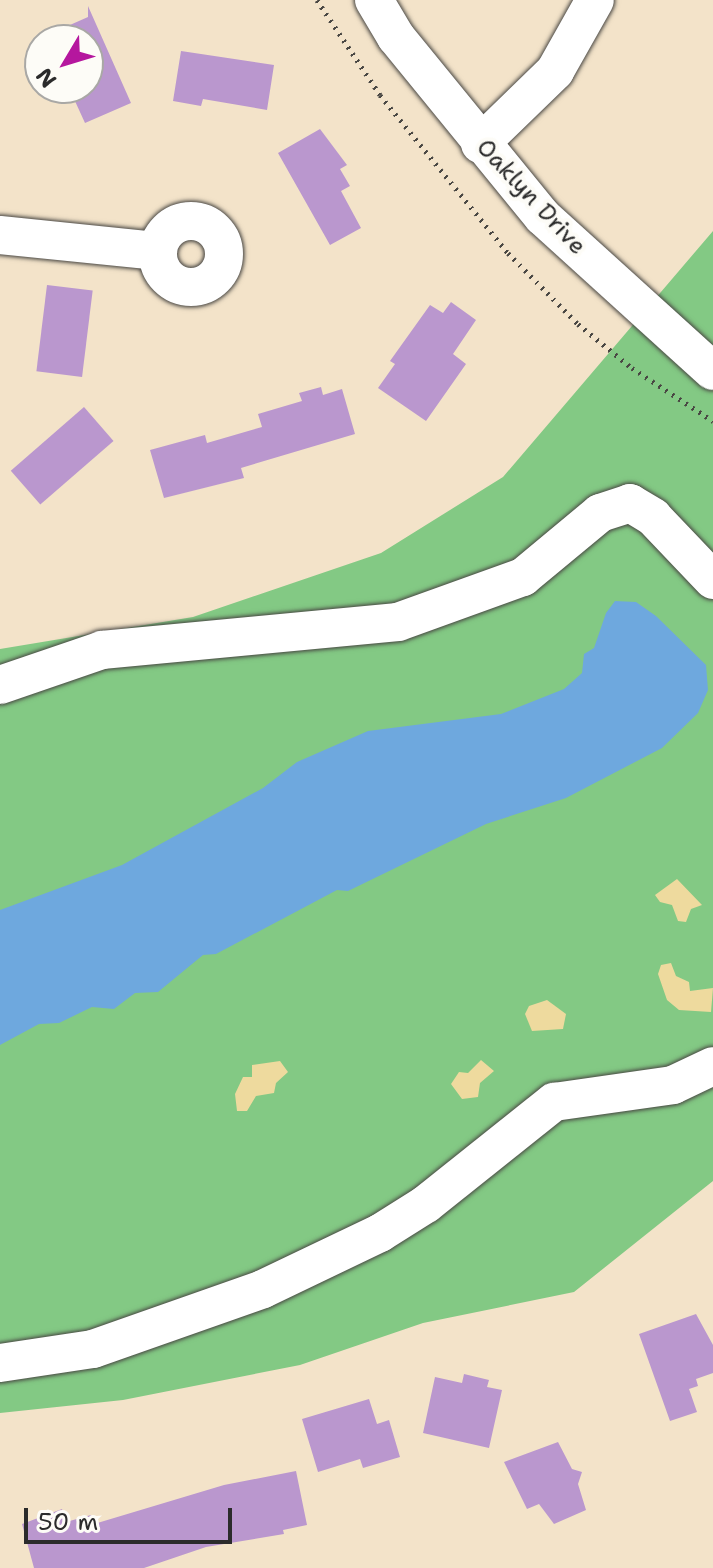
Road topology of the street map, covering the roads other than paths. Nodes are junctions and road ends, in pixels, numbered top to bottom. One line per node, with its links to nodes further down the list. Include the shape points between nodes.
1 (374, 0): 3 (street, Oaklyn Drive, via 396,37)
2 (595, 0): 3 (street, via 555,71)
3 (480, 144): 6 (street, Oaklyn Drive, via 543,217)
4 (0, 235): 5 (street)
5 (158, 251)
6 (713, 371)
7 (713, 580): 8 (street, via 653,517 630,503 600,513 523,577 398,622 102,650)
8 (0, 685)
9 (713, 1066): 10 (street, via 673,1085 554,1102 426,1204 380,1233 263,1289 93,1349)
10 (0, 1363)

